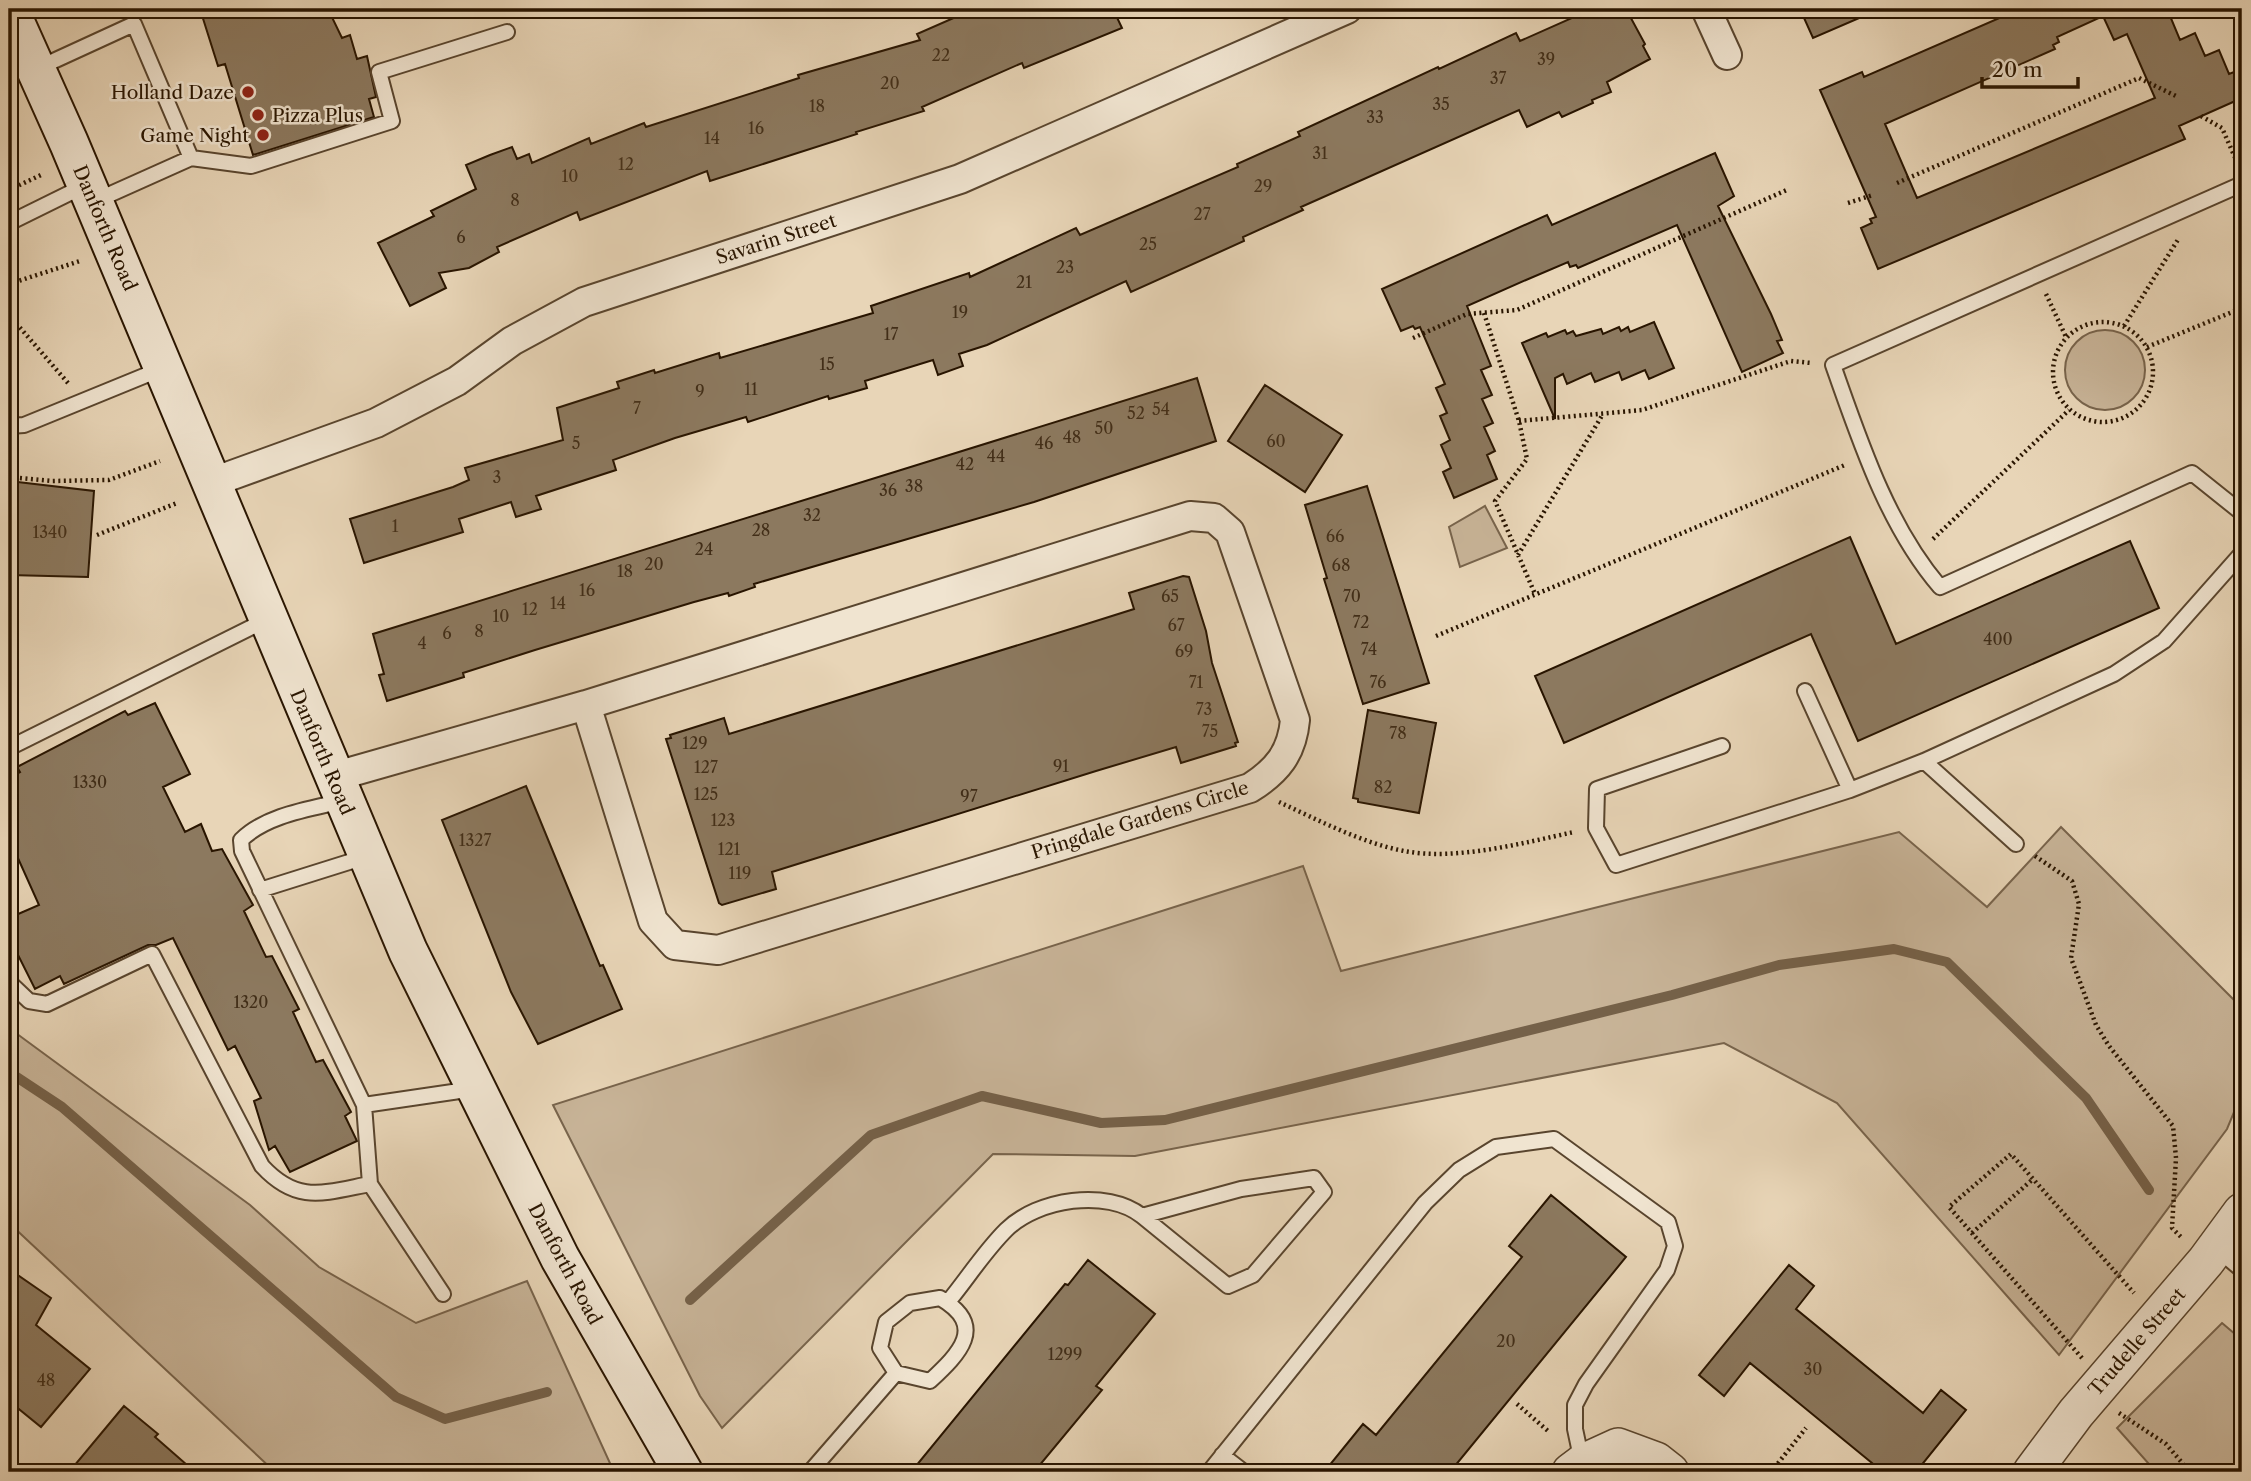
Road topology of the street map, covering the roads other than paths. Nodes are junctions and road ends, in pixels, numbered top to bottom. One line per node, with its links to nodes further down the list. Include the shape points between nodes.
1 (1347, 9): 13 (street, Savarin Street, via 960,179 584,302 512,341 457,381 376,422)
2 (1706, 9): 5 (street)
3 (14, 10): 6 (main road, Danforth Road)
4 (507, 32): 7 (lane, via 379,72 392,121 251,166)
5 (1727, 55)
6 (36, 69): 7 (lane, via 134,24); 9 (main road, Danforth Road)
7 (191, 158): 9 (lane)
8 (2242, 184): 14 (lane, via 1832,365 1866,456 1914,557 1940,587 2192,473)
9 (90, 193): 10 (lane); 11 (main road, Danforth Road)
10 (9, 223)
11 (164, 368): 12 (lane, via 24,425); 13 (main road, Danforth Road)
12 (9, 426)
13 (213, 482): 16 (main road, Danforth Road)
14 (2242, 513)
15 (2242, 553): 21 (lane, via 2164,641 2114,674)
16 (268, 619): 20 (lane); 22 (main road, Danforth Road)
17 (1805, 691): 23 (lane)
18 (586, 705): 18 (street, Pringdale Gardens Circle, via 1179,518 1206,516 1219,521 1235,540 1295,720 1282,763 1250,788 718,950 675,945 653,921); 22 (street, Pringdale Gardens Circle)
19 (1722, 746): 23 (lane, via 1597,789 1596,828 1616,865)
20 (9, 748)
21 (1924, 761): 23 (lane); 24 (lane)
22 (338, 789): 25 (main road, Danforth Road); 26 (lane, via 242,840)
23 (1850, 790)
24 (2016, 844)
25 (366, 857): 26 (lane); 28 (main road, Danforth Road)
26 (260, 890): 29 (lane)
27 (9, 982): 30 (lane, via 29,1001 47,1004 152,954 262,1166 276,1181 304,1194)
28 (475, 1088): 29 (lane); 39 (main road, Danforth Road, via 560,1258)
29 (364, 1105): 30 (lane)
30 (370, 1184): 34 (lane)
31 (2242, 1212): 33 (street, Trudelle Street)
32 (1142, 1216): 32 (lane, via 1228,1286 1253,1275 1324,1192 1314,1178 1241,1189); 35 (lane, via 1129,1206 1084,1200 1042,1208 1007,1228)
33 (2222, 1260): 44 (street, Trudelle Street, via 2158,1319)
34 (443, 1294)
35 (948, 1302): 36 (lane, via 940,1298 910,1303 886,1322 880,1348); 36 (lane, via 957,1308 966,1329 959,1354 930,1381)
36 (896, 1373): 40 (lane)
37 (1222, 1455): 38 (lane, via 1425,1203 1459,1170 1496,1147 1554,1139 1668,1222 1675,1246 1667,1270 1575,1405); 41 (lane); 42 (lane)
38 (1577, 1468): 43 (street, via 1618,1447 1656,1461)
39 (682, 1472)
40 (810, 1472)
41 (1209, 1472)
42 (1244, 1472)
43 (1670, 1472)
44 (2032, 1472)

